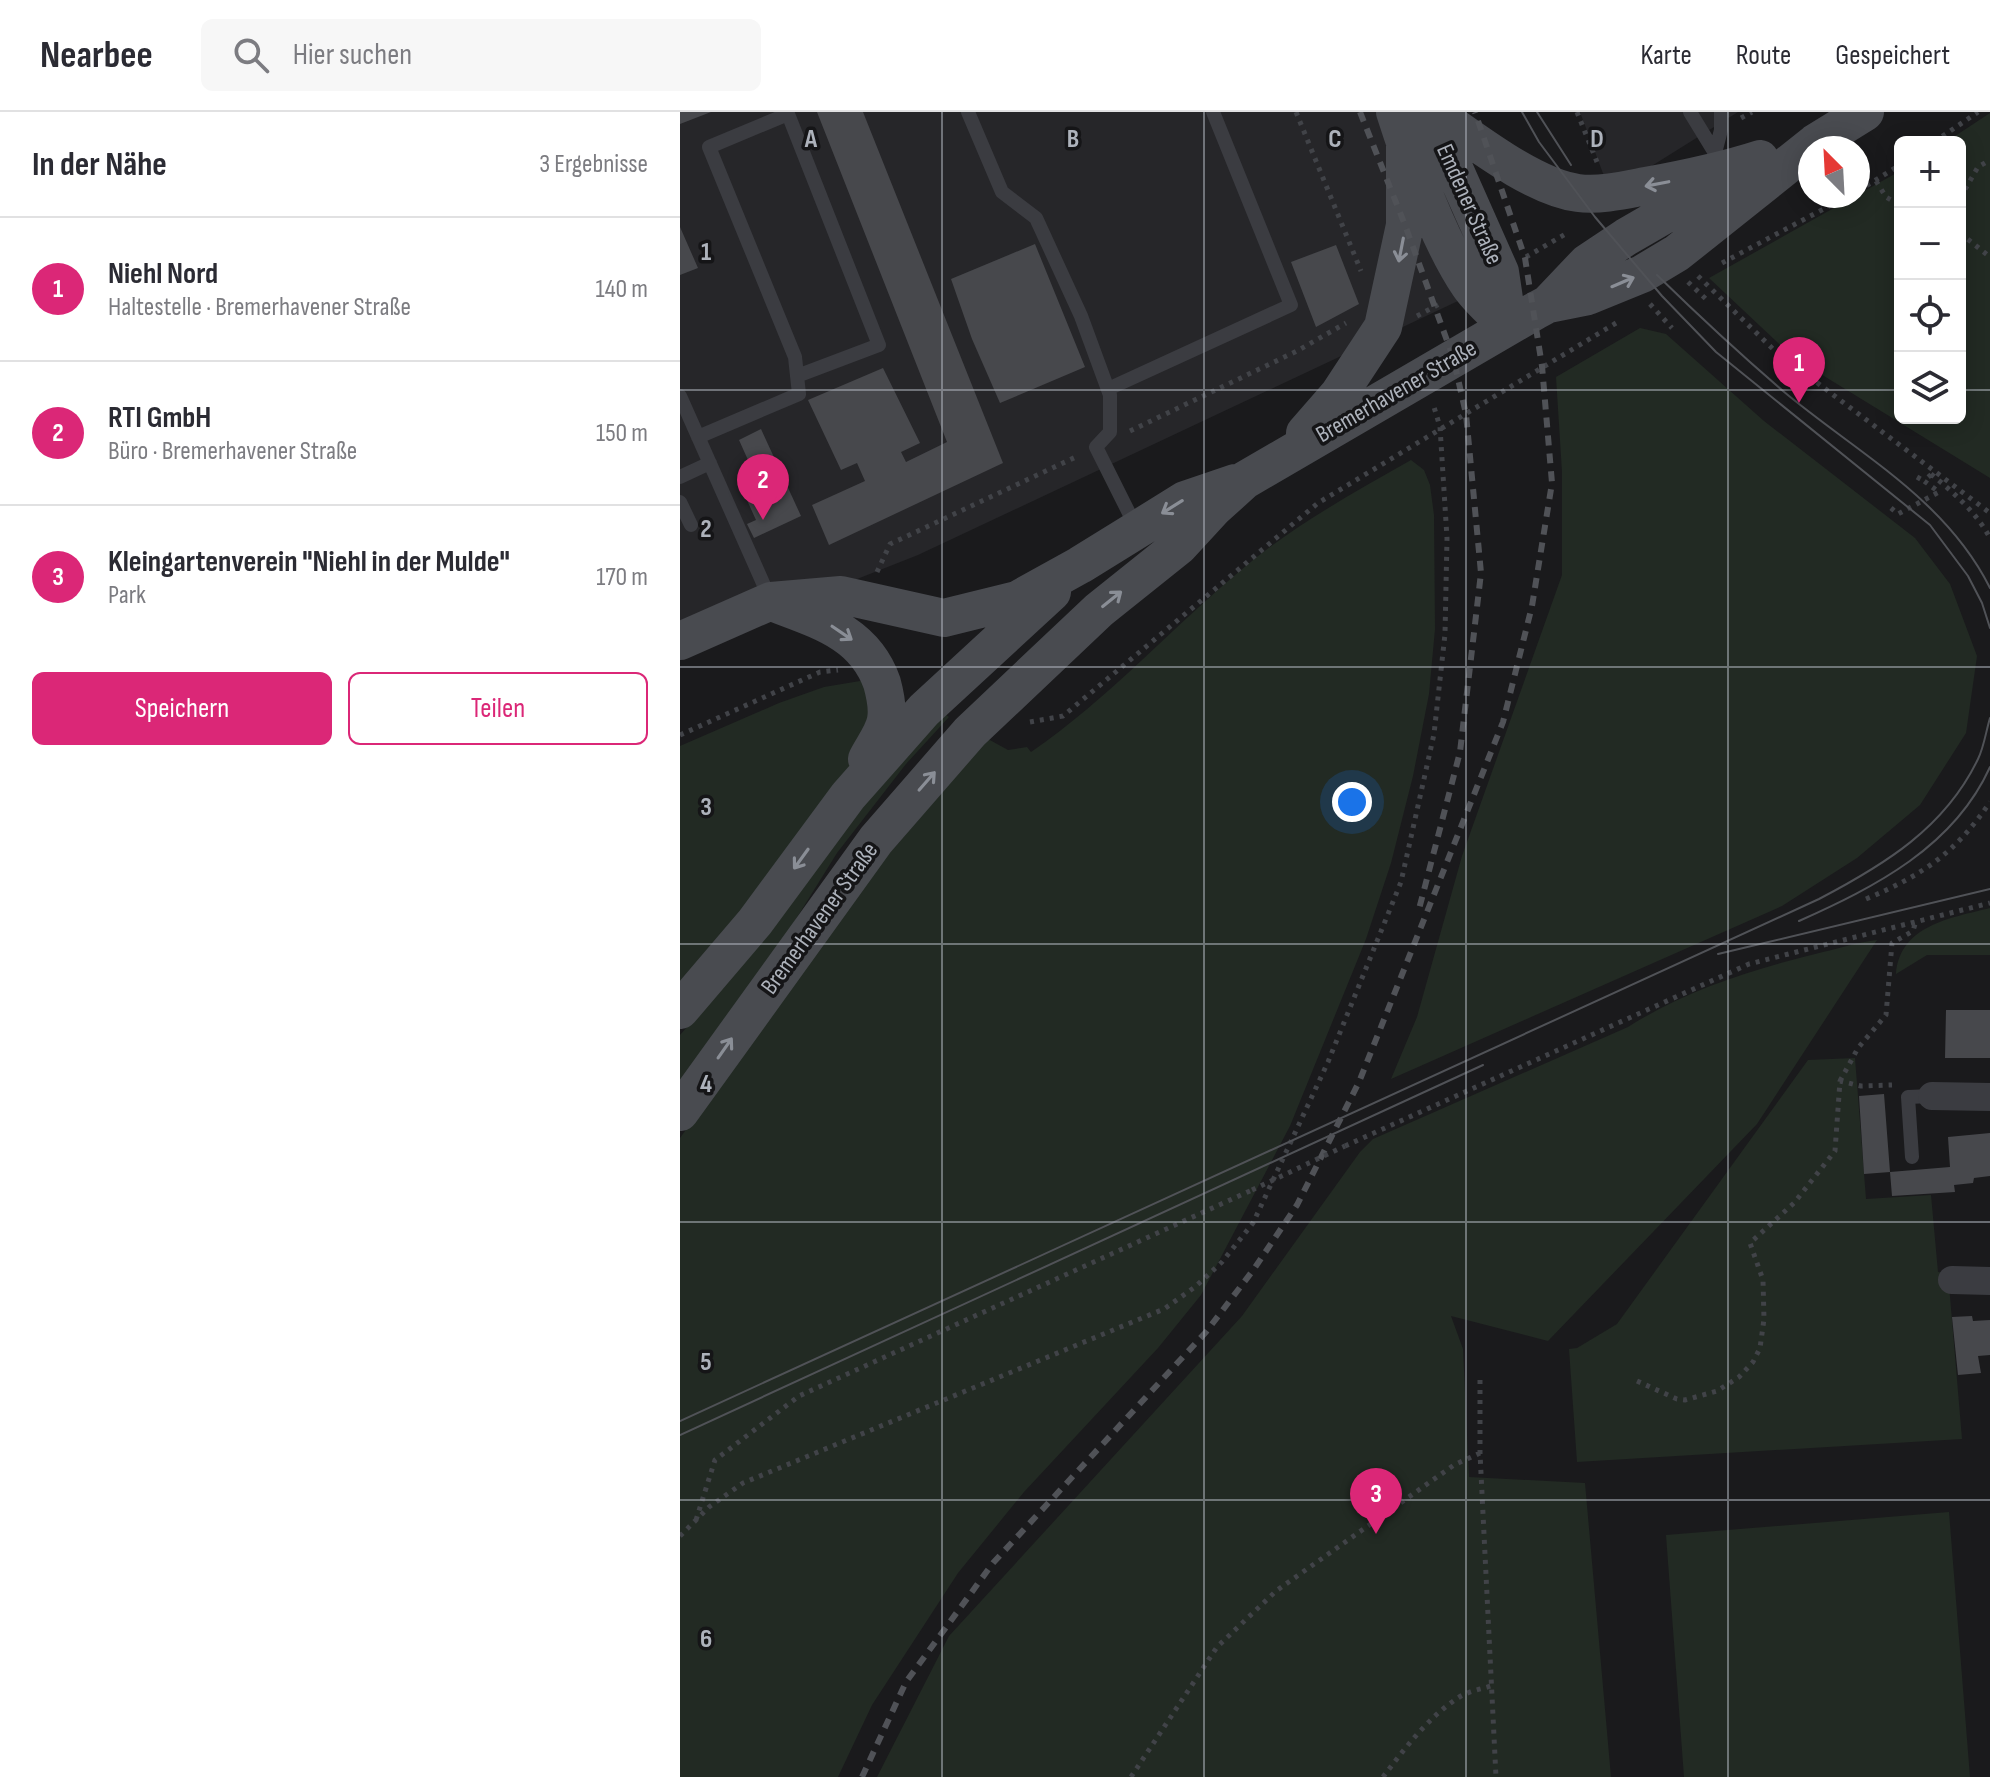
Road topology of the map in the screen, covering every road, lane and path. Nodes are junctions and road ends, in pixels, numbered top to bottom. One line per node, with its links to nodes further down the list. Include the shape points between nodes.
1 (968, 112): 40 (lane, via 1002,192 1036,218)
2 (1213, 112): 40 (lane, via 1291,305)
3 (1296, 112): 27 (path)
4 (1431, 112): 16 (street, Emdener Straße, one-way to 4, via 1618,191 1579,194 1543,182); 36 (street, Emdener Straße, via 1500,272)
5 (1577, 112): 18 (path)
6 (1690, 112): 16 (lane)
7 (1721, 112): 16 (lane)
8 (1865, 112): 11 (street, Bremerhavener Straße)
9 (1978, 112): 12 (path)
10 (1400, 128): 36 (street, Emdener Straße, via 1448,247 1470,287); 45 (street, Emdener Straße, one-way to 45, via 1405,225 1383,327 1313,425)
11 (1826, 136)
12 (1943, 136)
13 (1798, 148): 16 (street, Bremerhavener Straße)
14 (1798, 157): 33 (street, Bremerhavener Straße, one-way to 14, via 1588,296 1642,274 1677,253)
15 (1990, 160): 21 (path, via 1978,167)
16 (1732, 165): 33 (street, Bremerhavener Straße, via 1587,263)
17 (1894, 169): 19 (path)
18 (1601, 170)
19 (1876, 181): 20 (path); 22 (path)
20 (1870, 184)
21 (1966, 188)
22 (1894, 202)
23 (1825, 208): 26 (path)
24 (1966, 238): 25 (path)
25 (1990, 257)
26 (1697, 275): 28 (path); 46 (path, via 1775,351)
27 (1365, 281)
28 (1687, 282): 29 (path); 31 (path)
29 (1680, 286)
30 (1662, 296): 32 (path)
31 (1708, 301)
32 (1650, 303): 34 (path); 37 (path)
33 (1548, 304): 36 (street, Bremerhavener Straße)
34 (1636, 311)
35 (1623, 319): 42 (path)
36 (1508, 326): 38 (street, Bremerhavener Straße)
37 (1672, 328)
38 (1424, 375): 42 (path); 45 (street, Bremerhavener Straße)
39 (797, 376): 39 (lane, via 795,357 709,147 788,114 879,345); 43 (lane, via 799,394)
40 (1108, 389): 54 (lane, via 1110,432 1096,447)
41 (680, 396): 43 (lane)
42 (1440, 427): 62 (path, via 1318,503 1063,716); 81 (path, via 1445,634 1434,734 1401,882 1328,1062 1253,1223 1222,1262 1164,1309 743,1483)
43 (698, 437): 44 (lane)
44 (710, 463): 47 (lane); 57 (lane)
45 (1260, 471): 54 (street, Bremerhavener Straße, one-way to 54, via 1185,500); 62 (street, Bremerhavener Straße, one-way to 45, via 1099,610)
46 (1933, 472): 49 (path); 52 (path); 55 (path)
47 (680, 477)
48 (1917, 477): 49 (path)
49 (1924, 481): 51 (path, via 1939,492 1898,514)
50 (680, 502): 53 (lane)
51 (1891, 508)
52 (1990, 513)
53 (691, 525)
54 (1137, 529): 56 (street, Bremerhavener Straße)
55 (1990, 538)
56 (1080, 565): 58 (street, Bremerhavener Straße, via 1017,600); 60 (street, Bremerhavener Straße)
57 (771, 601): 58 (street, Bremerhavener Straße, via 841,595); 59 (street, Bremerhavener Straße); 61 (street, one-way to 61, via 833,626)
58 (944, 618): 60 (street, Bremerhavener Straße, via 981,648)
59 (680, 641)
60 (980, 656): 62 (street, Bremerhavener Straße, via 983,687); 64 (street, Bremerhavener Straße)
61 (876, 665): 63 (path, via 820,672); 64 (street, Bremerhavener Straße, via 886,721)
62 (970, 732): 74 (street, Bremerhavener Straße, one-way to 62, via 876,840)
63 (680, 735)
64 (848, 796): 69 (street, Bremerhavener Straße, one-way to 69, via 755,922)
65 (1990, 802): 66 (path, via 1924,871)
66 (1866, 899)
67 (1990, 903): 68 (path)
68 (1916, 923): 70 (path, via 1913,931 1892,943 1886,1015 1858,1048); 81 (path, bridge, via 1749,964 799,1396 715,1460)
69 (680, 1010)
70 (1840, 1081): 71 (path); 79 (path, via 1835,1151 1794,1203 1750,1243 1763,1280 1764,1319 1753,1362 1717,1391 1685,1400)
71 (1887, 1085)
72 (1932, 1096): 73 (street); 75 (lane, via 1908,1097)
73 (1990, 1097)
74 (680, 1112)
75 (1912, 1157)
76 (1952, 1280): 77 (street)
77 (1990, 1281)
78 (1480, 1380): 80 (path)
79 (1637, 1381)
80 (1480, 1453): 83 (path); 84 (path, via 1454,1465 1276,1591 1217,1647)
81 (696, 1521): 82 (path)
82 (680, 1536)
83 (1491, 1686): 85 (path, via 1451,1703); 86 (path)
84 (1131, 1777)
85 (1383, 1777)
86 (1496, 1777)

